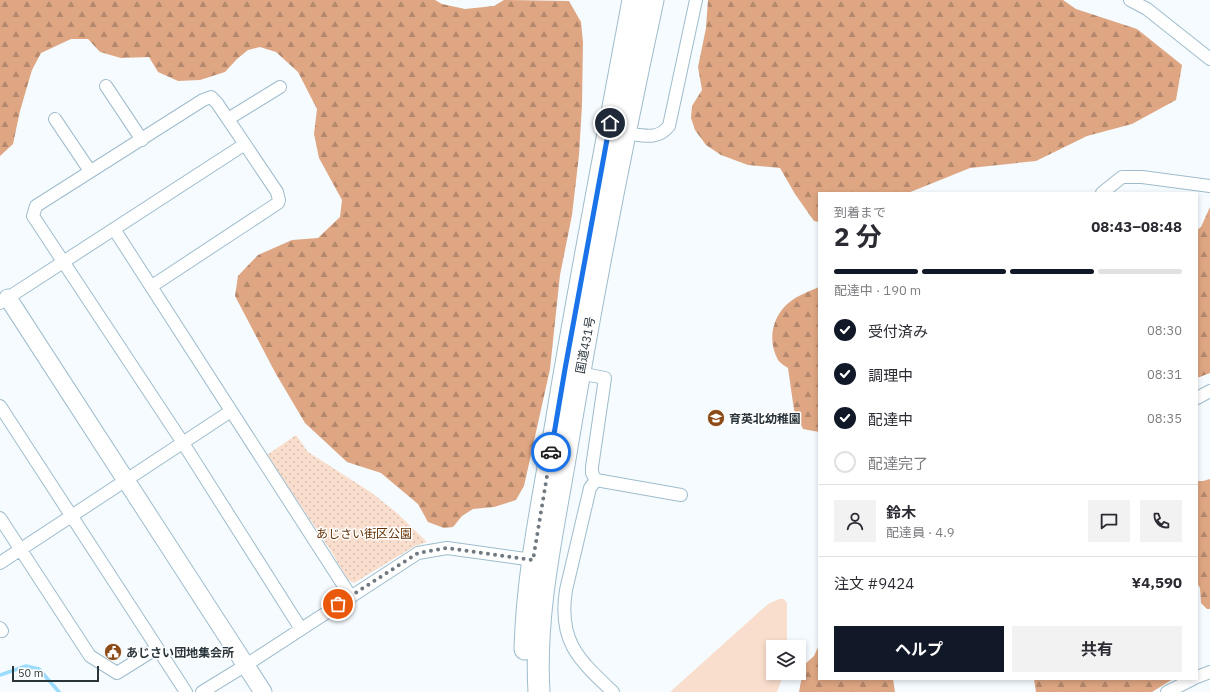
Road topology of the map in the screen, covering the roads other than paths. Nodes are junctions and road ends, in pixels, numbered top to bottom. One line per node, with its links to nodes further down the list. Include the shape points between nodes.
1 (633, 0): 32 (highway, 国道431号, via 566,361)
2 (653, 0): 10 (highway, 国道431号)
3 (696, 0): 10 (street, via 669,126 664,132 652,136)
4 (1130, 0): 5 (street, via 1146,9)
5 (1210, 59)
6 (106, 86): 11 (street)
7 (280, 87): 9 (street)
8 (55, 119): 13 (street)
9 (228, 119): 11 (street, via 214,99 207,98); 12 (street)
10 (625, 132): 20 (highway, 国道431号)
11 (142, 140): 13 (street)
12 (245, 144): 16 (street); 18 (street, via 277,192 278,203)
13 (90, 171): 17 (street, via 36,206 33,216)
14 (1210, 186): 15 (street, via 1142,177 1122,178)
15 (1103, 192)
16 (114, 229): 17 (street); 18 (street)
17 (64, 262): 19 (street); 25 (street)
18 (152, 286): 24 (street)
19 (4, 301): 26 (street)
20 (580, 374): 27 (street, via 605,378 592,468); 45 (highway, 国道431号, via 540,618)
21 (1210, 392): 22 (street)
22 (1198, 398)
23 (0, 406): 29 (street)
24 (231, 411): 25 (street); 34 (street)
25 (183, 443): 26 (street); 35 (street)
26 (126, 480): 29 (street); 37 (street)
27 (596, 480): 28 (street); 46 (street, via 590,488 563,603 564,616 568,638 579,659)
28 (680, 495)
29 (71, 516): 31 (street); 36 (street)
30 (0, 518): 31 (street)
31 (20, 549): 33 (street); 36 (street, via 90,656 116,673)
32 (533, 560): 34 (street, via 447,548 418,553); 44 (highway, 国道431号, via 526,616)
33 (0, 562)
34 (351, 596): 35 (street)
35 (301, 628): 37 (street)
36 (157, 648): 41 (street)
37 (246, 665): 42 (street); 43 (street)
38 (1210, 672): 39 (street)
39 (1198, 677)
40 (1191, 680): 47 (street)
41 (186, 692)
42 (202, 692)
43 (263, 692)
44 (525, 692)
45 (539, 692)
46 (613, 692)
47 (1168, 692)

